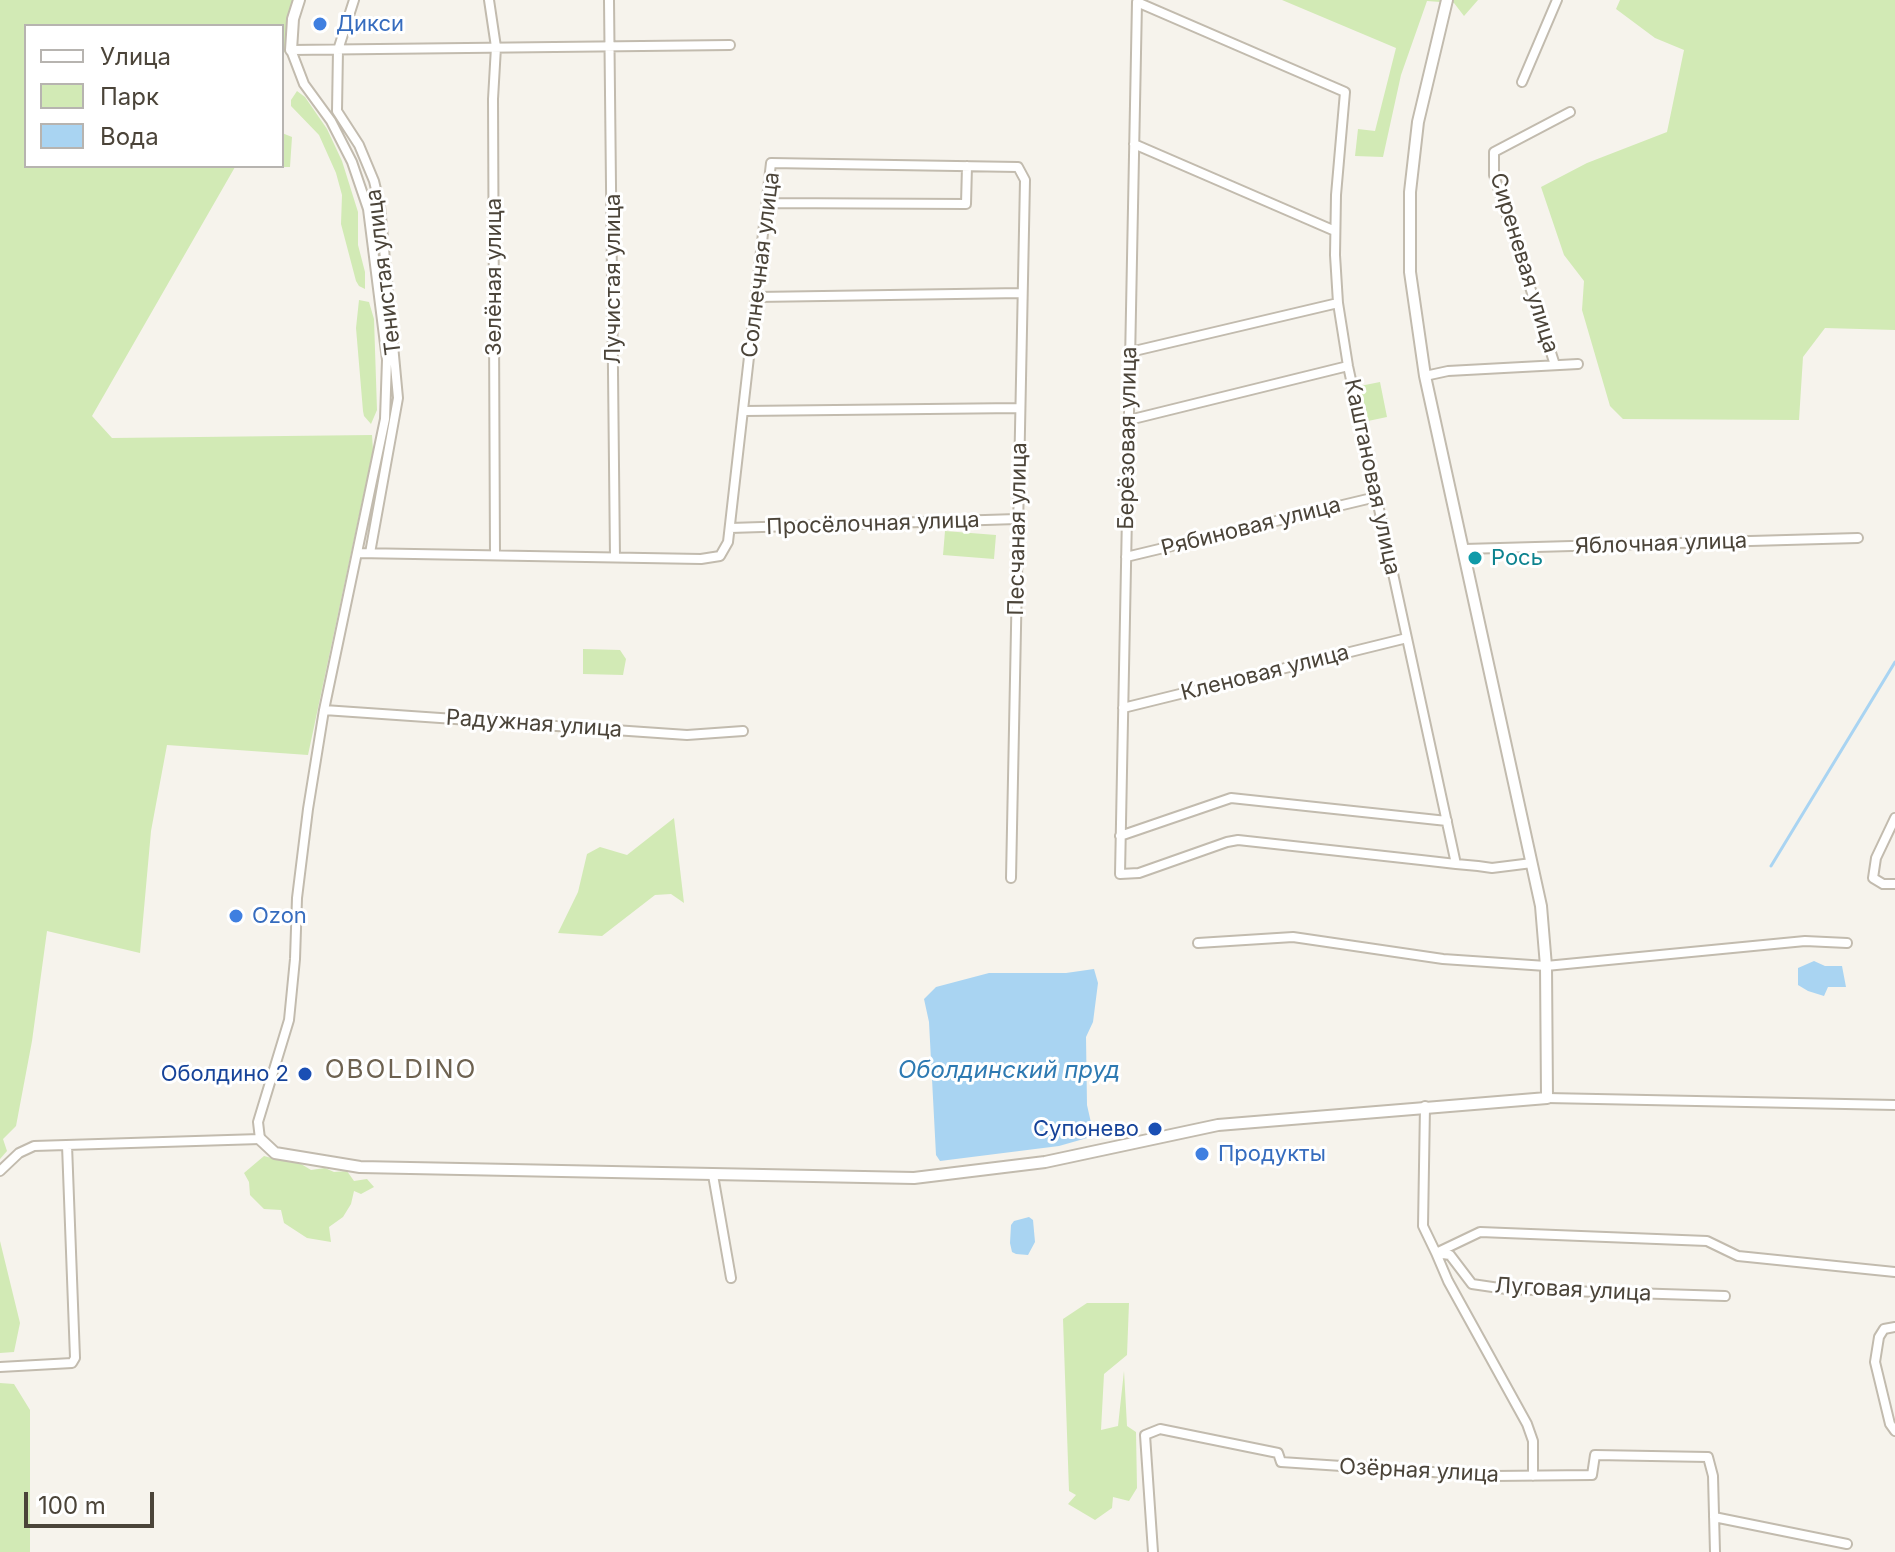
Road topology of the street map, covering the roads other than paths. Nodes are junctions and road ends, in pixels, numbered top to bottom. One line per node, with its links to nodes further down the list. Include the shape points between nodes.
1 (299, 0): 11 (street)
2 (354, 0): 12 (street, Тенистая улица)
3 (489, 0): 10 (street, Зелёная улица)
4 (609, 0): 9 (street, Лучистая улица)
5 (1447, 0): 27 (street, via 1418,122 1410,192 1410,272)
6 (1557, 0): 13 (street)
7 (1137, 2): 15 (street, Берёзовая улица); 19 (street, Каштановая улица, via 1345,92)
8 (730, 45): 9 (street)
9 (612, 46): 10 (street); 39 (street, Лучистая улица)
10 (496, 47): 12 (street); 38 (street, Зелёная улица)
11 (291, 50): 12 (street); 36 (street, via 304,84 352,162 368,209 377,264 387,360 385,419)
12 (338, 50): 37 (street, Тенистая улица, via 337,111 359,145 380,206 398,398)
13 (1522, 82)
14 (1570, 112): 25 (street, Сиреневая улица, via 1494,152 1494,175)
15 (1134, 144): 19 (street); 23 (street, Берёзовая улица)
16 (967, 166): 17 (street, Солнечная улица, via 1018,167); 18 (street, Солнечная улица, via 771,163); 18 (street, via 966,204)
17 (1025, 180): 20 (street, Песчаная улица)
18 (767, 203): 21 (street, Солнечная улица)
19 (1335, 231): 22 (street, Каштановая улица)
20 (1022, 293): 21 (street); 28 (street, Песчаная улица)
21 (757, 297): 29 (street, Солнечная улица)
22 (1338, 303): 23 (street); 26 (street, Каштановая улица)
23 (1130, 352): 30 (street, Берёзовая улица)
24 (1578, 364): 25 (street)
25 (1555, 365): 27 (street)
26 (1348, 366): 30 (street); 31 (street, Каштановая улица)
27 (1425, 376): 35 (street)
28 (1019, 408): 29 (street); 32 (street, Песчаная улица)
29 (744, 411): 33 (street, Солнечная улица)
30 (1129, 420): 40 (street, Берёзовая улица)
31 (1376, 497): 40 (street, Рябиновая улица); 41 (street, Каштановая улица)
32 (1017, 519): 33 (street, Просёлочная улица); 50 (street, Песчаная улица)
33 (730, 528): 39 (street, Солнечная улица, via 720,556)
34 (1858, 538): 35 (street, Яблочная улица)
35 (1464, 549): 48 (street)
36 (357, 553): 37 (street); 43 (street)
37 (370, 553): 38 (street)
38 (495, 555): 39 (street)
39 (615, 557)
40 (1126, 557): 42 (street, Берёзовая улица)
41 (1407, 638): 42 (street, Кленовая улица); 46 (street, Каштановая улица)
42 (1123, 708): 47 (street, Берёзовая улица)
43 (324, 710): 44 (street, Радужная улица, via 687,735); 58 (street, via 297,898 289,1020 258,1122)
44 (743, 731)
45 (1895, 818): 51 (street, via 1876,858 1873,878)
46 (1447, 821): 47 (street, via 1231,798); 49 (street, Каштановая улица)
47 (1120, 836): 49 (street, Берёзовая улица, via 1120,874 1139,873 1238,840)
48 (1532, 863): 49 (street, via 1495,868); 54 (street)
49 (1456, 864)
50 (1011, 878)
51 (1895, 884)
52 (1198, 943): 54 (street, via 1293,937 1443,959)
53 (1847, 943): 54 (street, via 1805,941)
54 (1546, 966): 55 (street)
55 (1547, 1098): 56 (street); 57 (street)
56 (1895, 1105)
57 (1425, 1106): 61 (street, via 1218,1125 1045,1162 914,1178); 62 (street, via 1423,1226)
58 (260, 1139): 59 (street); 61 (street, via 275,1153 360,1167)
59 (67, 1145): 60 (street, via 27,1148); 67 (street, via 75,1358 72,1363)
60 (0, 1171)
61 (713, 1175): 64 (street)
62 (1436, 1253): 63 (street, via 1480,1232 1707,1241 1738,1256); 65 (street, Луговая улица, via 1450,1255 1472,1284); 69 (street, via 1527,1424 1533,1441)
63 (1895, 1272)
64 (731, 1278)
65 (1725, 1296)
66 (1893, 1327): 68 (street, via 1879,1337 1875,1362)
67 (0, 1367)
68 (1895, 1431)
69 (1533, 1476): 70 (street, Озёрная улица, via 1592,1475 1595,1455 1708,1457); 72 (street, Озёрная улица, via 1281,1462 1278,1453 1160,1429 1145,1435)
70 (1714, 1517): 71 (street); 73 (street, Озёрная улица)
71 (1847, 1544)
72 (1153, 1552)
73 (1715, 1552)

